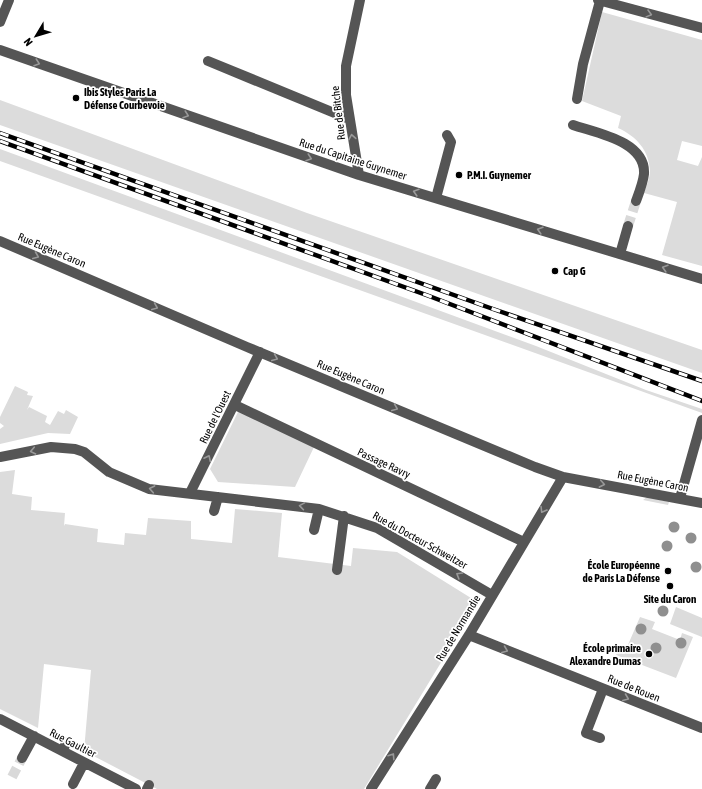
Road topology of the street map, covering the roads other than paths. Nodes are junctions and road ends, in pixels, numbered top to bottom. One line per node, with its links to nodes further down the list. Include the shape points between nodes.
1 (9, 0): 5 (street)
2 (360, 0): 10 (street, Rue de Bitche, via 346,66)
3 (599, 0): 4 (street); 9 (street, via 583,64)
4 (633, 5): 6 (street, one-way to 6)
5 (0, 22)
6 (702, 28)
7 (0, 50): 13 (street, Rue du Capitaine Guynemer, one-way to 13)
8 (208, 61): 10 (street)
9 (578, 100)
10 (349, 119): 13 (street, Rue de Bitche, one-way to 10)
11 (573, 125): 15 (street, via 619,140 640,158 644,175)
12 (447, 135): 14 (street, via 451,142)
13 (359, 175): 14 (street, Rue du Capitaine Guynemer, one-way to 13)
14 (436, 198): 18 (street, Rue du Capitaine Guynemer, one-way to 14)
15 (636, 201)
16 (628, 226): 18 (street)
17 (0, 241): 20 (street, Rue Eugène Caron, one-way to 20)
18 (620, 254): 19 (street, Rue du Capitaine Guynemer, one-way to 18)
19 (702, 279)
20 (260, 352): 21 (street, Rue de l'Ouest); 24 (street, Rue Eugène Caron, one-way to 24)
21 (235, 405): 25 (street, Rue de l'Ouest, one-way to 21); 33 (street, Passage Ravry)
22 (702, 420): 27 (street)
23 (0, 457): 25 (street, Rue du Docteur Schweitzer, one-way to 23, via 149,489 127,481 109,472 75,448 51,447)
24 (563, 477): 27 (street, Rue Eugène Caron, one-way to 27); 33 (street, Rue de Normandie, one-way to 33)
25 (190, 493): 26 (street, Rue du Docteur Schweitzer)
26 (218, 497): 29 (street, Rue du Docteur Schweitzer, one-way to 26); 30 (street)
27 (680, 498): 28 (street, Rue Eugène Caron)
28 (702, 503)
29 (319, 509): 31 (street, Rue du Docteur Schweitzer); 32 (street)
30 (214, 511)
31 (344, 516): 34 (street); 35 (street, Rue du Docteur Schweitzer, one-way to 31, via 377,528)
32 (314, 530)
33 (524, 542): 35 (street, Rue de Normandie)
34 (338, 570)
35 (492, 595): 36 (street, Rue de Normandie)
36 (469, 635): 37 (street, Rue de Rouen, one-way to 37); 47 (street, Rue de Normandie, one-way to 36)
37 (603, 689): 39 (street, Rue de Rouen, one-way to 39); 41 (street, via 586,733)
38 (0, 719): 40 (street, Rue Gaultier)
39 (702, 728)
40 (34, 736): 42 (street); 43 (street, Rue Gaultier, via 65,746)
41 (600, 738)
42 (22, 758)
43 (84, 762): 45 (street); 46 (street, Rue Gaultier)
44 (436, 780): 48 (street)
45 (73, 784)
46 (136, 789)
47 (371, 789)
48 (430, 789)

